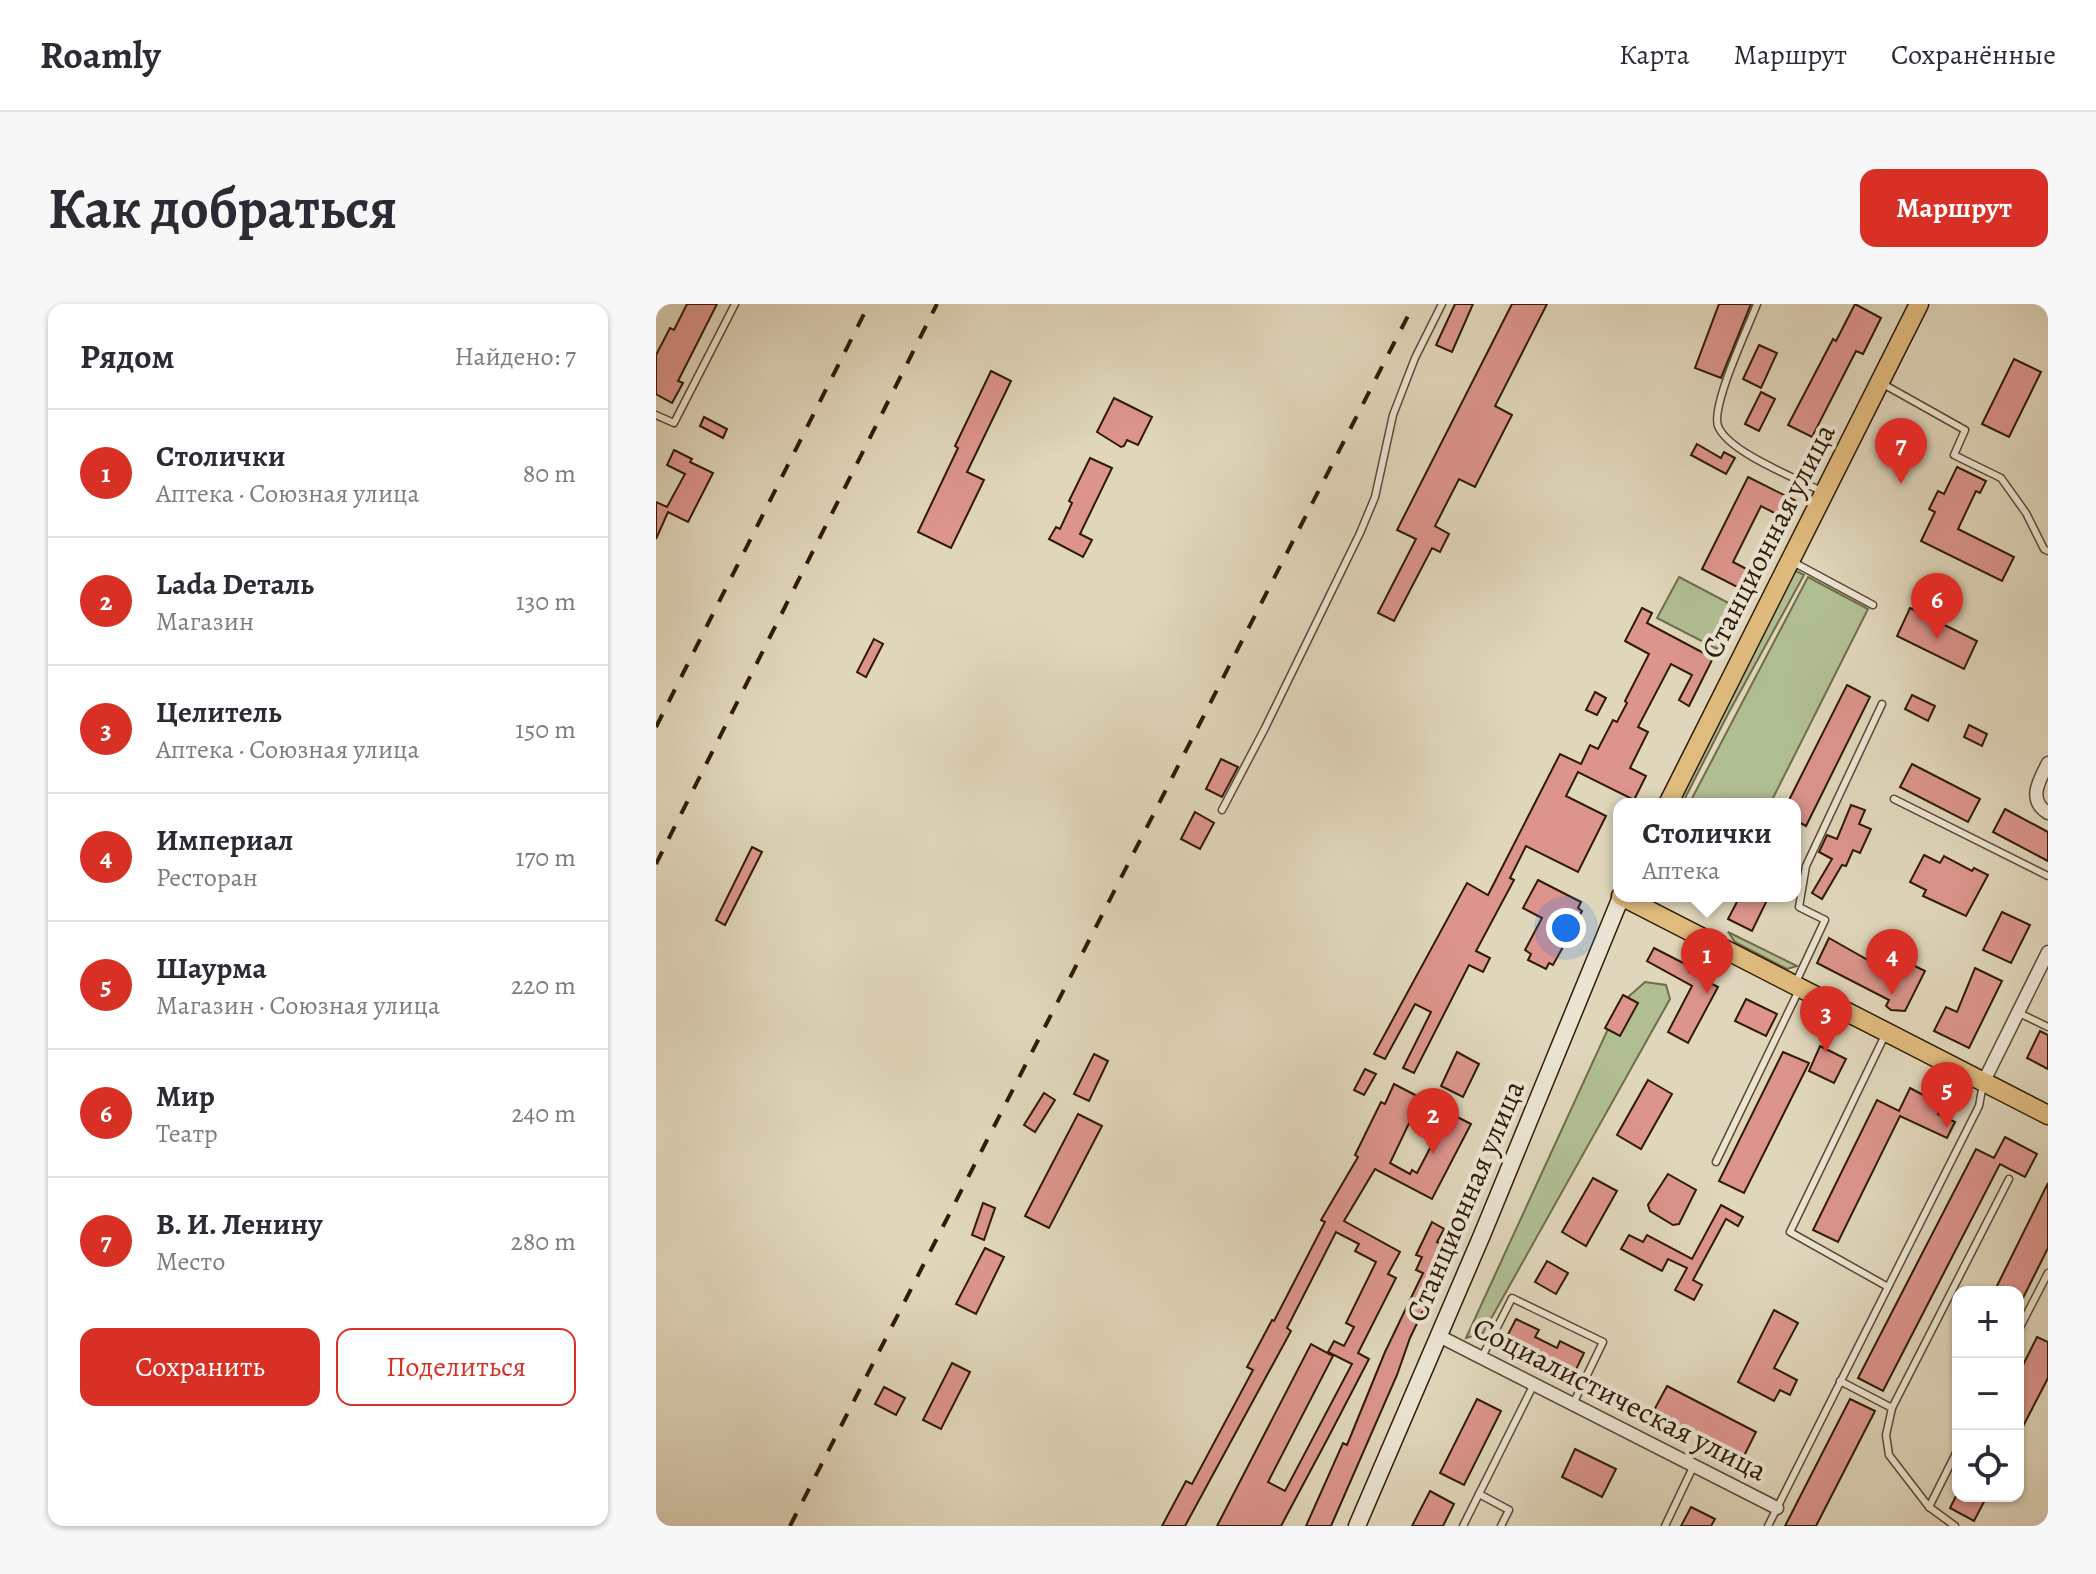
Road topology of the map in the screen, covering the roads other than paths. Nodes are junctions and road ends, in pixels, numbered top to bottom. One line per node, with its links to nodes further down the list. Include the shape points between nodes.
1 (735, 304): 6 (lane, via 674,423)
2 (1442, 304): 15 (lane, via 1393,415 1375,497 1360,533)
3 (1757, 304): 7 (lane, via 1719,401 1717,423 1743,451)
4 (1919, 304): 5 (main road, Станционная улица)
5 (1880, 382): 7 (main road, Станционная улица); 8 (lane, via 1965,430 1954,455 2001,478)
6 (656, 415)
7 (1824, 493): 9 (main road, Станционная улица)
8 (2048, 551)
9 (1790, 561): 10 (lane); 13 (main road, Станционная улица)
10 (1873, 605)
11 (1882, 704): 18 (lane, via 1806,866)
12 (2048, 763): 16 (street, via 2036,787 2040,808)
13 (1671, 798)
14 (1894, 799): 17 (lane)
15 (1222, 810)
16 (2048, 813)
17 (2048, 876)
18 (1801, 895)
19 (1619, 902): 34 (main road, Станционная улица)
20 (1631, 902): 23 (main road)
21 (1800, 902): 23 (lane, via 1799,907 1825,920)
22 (2048, 952): 24 (street)
23 (1798, 985): 26 (main road); 29 (lane)
24 (2017, 1012): 25 (lane); 27 (street)
25 (2048, 1027)
26 (1887, 1032): 27 (main road); 32 (lane, via 1790,1232)
27 (1983, 1083): 28 (main road); 32 (lane, via 1979,1106)
28 (2048, 1115)
29 (1716, 1162)
30 (2009, 1179): 39 (lane)
31 (2048, 1273): 33 (lane)
32 (1888, 1287): 36 (lane)
33 (2024, 1319)
34 (1439, 1336): 35 (street, Социалистическая улица); 45 (main road, Станционная улица)
35 (1481, 1358): 37 (street, Социалистическая улица); 38 (lane, via 1512,1298 1603,1342)
36 (1840, 1381): 39 (lane); 44 (lane)
37 (1534, 1384): 38 (street, Социалистическая улица); 42 (lane)
38 (1573, 1404): 41 (street, Социалистическая улица)
39 (1892, 1408): 43 (lane, via 1886,1435 1889,1455)
40 (1952, 1461): 43 (lane)
41 (1694, 1465): 44 (street, Социалистическая улица); 48 (lane)
42 (1479, 1494): 46 (lane); 47 (lane, via 1509,1510)
43 (1929, 1507): 50 (lane)
44 (1777, 1508): 49 (lane)
45 (1357, 1526)
46 (1463, 1526)
47 (1501, 1526)
48 (1665, 1526)
49 (1768, 1526)
50 (1955, 1526)

